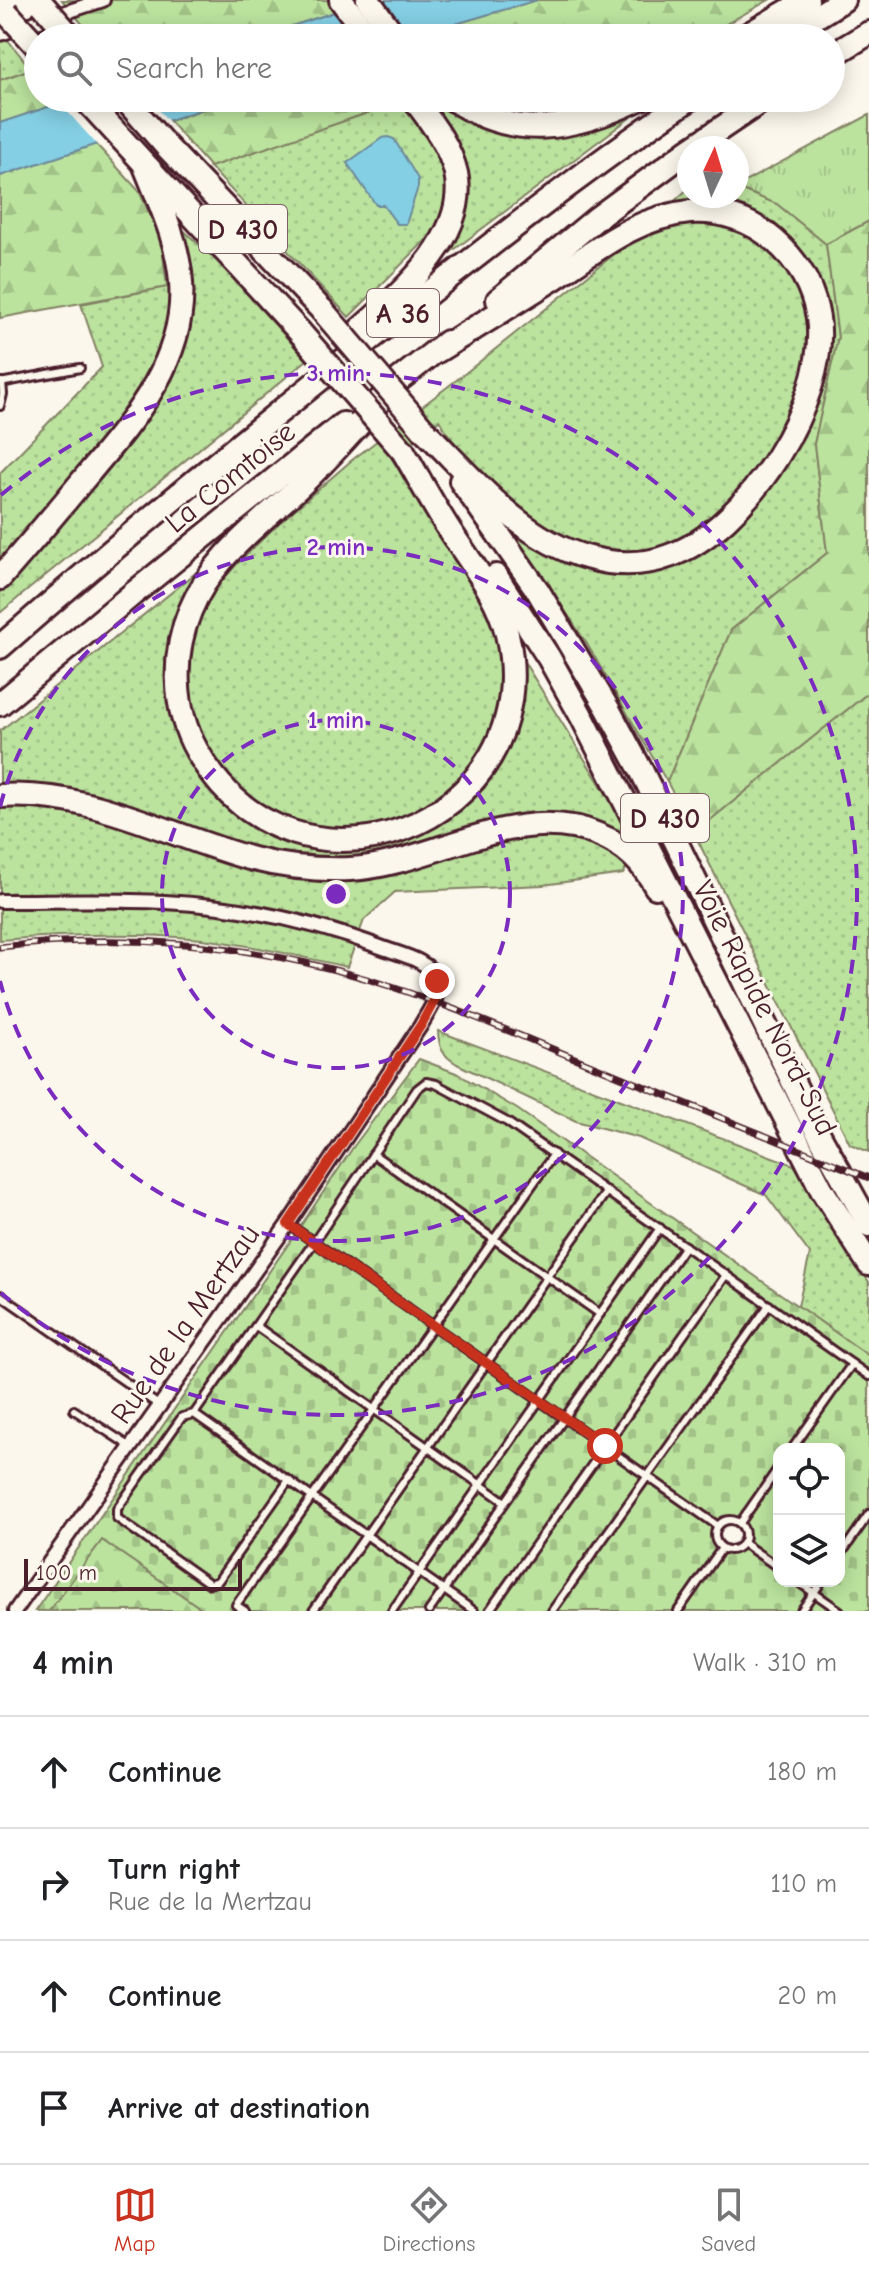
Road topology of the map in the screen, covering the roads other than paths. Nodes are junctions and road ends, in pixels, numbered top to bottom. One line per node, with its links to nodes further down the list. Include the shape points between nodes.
1 (103, 0): 8 (street)
2 (341, 0): 10 (highway)
3 (368, 0): 11 (highway)
4 (807, 0): 12 (highway)
5 (843, 0): 13 (highway)
6 (40, 1): 9 (highway, bridge)
7 (3, 8): 15 (highway, bridge)
8 (30, 24)
9 (60, 24)
10 (359, 24)
11 (386, 24)
12 (766, 24)
13 (804, 24)
14 (24, 26): 17 (street)
15 (24, 31)
16 (869, 33): 18 (highway)
17 (0, 34)
18 (845, 48)
19 (96, 112): 28 (highway, Voie Rapide Nord-Sud / D 430)
20 (136, 112): 34 (highway, Voie Rapide Nord-Sud / D 430, bridge, via 322,310)
21 (424, 112): 36 (highway, via 440,134 456,175 454,212 439,246 399,294)
22 (475, 112): 23 (highway, via 509,124 555,127)
23 (612, 112)
24 (671, 112): 36 (highway, La Comtoise / A 36, via 403,313)
25 (745, 112): 26 (highway, La Comtoise / A 36)
26 (710, 136)
27 (677, 159): 29 (highway, La Comtoise / A 36, via 597,218)
28 (142, 163): 35 (highway, Voie Rapide Nord-Sud / D 430, bridge); 37 (highway, via 179,262 180,308 172,345 133,419)
29 (437, 351): 32 (highway, La Comtoise / A 36); 34 (highway, via 621,234 691,212 739,218 769,235 800,270 818,318 818,352 809,390 771,467 728,519 702,540 653,561 584,557 542,538 506,511)
30 (80, 368): 31 (lane)
31 (1, 382): 33 (lane)
32 (395, 383): 35 (highway, via 341,444 218,562 196,596 182,633 178,689 194,745 234,798 288,832 347,841 407,827 465,789 502,728 512,668 501,613); 39 (highway, La Comtoise / A 36)
33 (0, 406)
34 (425, 431): 47 (highway, Voie Rapide Nord-Sud / D 430, via 538,591 608,709)
35 (403, 451): 42 (highway, Voie Rapide Nord-Sud / D 430, via 466,533 549,658)
36 (125, 541): 38 (highway, La Comtoise / A 36)
37 (0, 578)
38 (0, 647)
39 (0, 704)
40 (0, 796): 42 (highway, via 87,804 253,859 319,869 388,863 521,827 593,832 616,842 642,864)
41 (0, 901): 46 (street, Rue de la Mertzau, via 138,901 269,915 333,931 429,969 437,981 437,995 421,1025)
42 (722, 989): 52 (highway, Voie Rapide Nord-Sud / D 430, via 822,1190)
43 (373, 1154): 44 (lane, via 426,1082 507,1122); 49 (lane); 50 (lane)
44 (554, 1154): 45 (lane); 49 (lane)
45 (607, 1191): 48 (lane); 54 (lane)
46 (288, 1224): 50 (lane); 64 (street, Rue de la Mertzau)
47 (869, 1225)
48 (660, 1228): 51 (lane); 57 (lane)
49 (494, 1239): 54 (lane); 58 (lane)
50 (314, 1242): 58 (lane); 59 (lane)
51 (685, 1246): 53 (lane); 68 (lane)
52 (869, 1264)
53 (726, 1275): 56 (lane); 70 (lane)
54 (547, 1277): 57 (lane); 60 (lane)
55 (0, 1295): 64 (lane)
56 (769, 1305): 61 (lane); 73 (lane)
57 (600, 1314): 63 (lane)
58 (433, 1325): 60 (lane); 65 (lane)
59 (256, 1326): 65 (lane); 67 (lane)
60 (487, 1362): 63 (lane); 72 (lane)
61 (852, 1364): 62 (lane); 69 (lane)
62 (869, 1376)
63 (540, 1400): 68 (lane); 76 (lane)
64 (160, 1406): 71 (street, Rue de la Mertzau)
65 (373, 1409): 72 (lane); 77 (lane)
66 (74, 1410): 71 (lane)
67 (194, 1414): 75 (lane); 75 (lane, via 182,1417 117,1509 117,1518 210,1584 218,1581)
68 (564, 1417): 70 (lane); 78 (lane)
69 (796, 1443)
70 (605, 1446): 73 (lane); 98 (lane)
71 (131, 1447): 92 (street, Rue de la Mertzau)
72 (427, 1447): 76 (lane); 82 (lane)
73 (648, 1476): 81 (lane); 99 (lane)
74 (773, 1476): 80 (lane)
75 (289, 1480): 77 (lane)
76 (481, 1484): 78 (lane); 87 (lane)
77 (312, 1496): 82 (lane); 93 (lane, via 236,1605)
78 (505, 1502): 90 (lane)
79 (869, 1514): 85 (lane)
80 (740, 1523): 81 (lane, via 724,1521); 83 (lane, via 746,1536)
81 (718, 1526): 84 (lane, via 715,1534)
82 (366, 1535): 87 (lane); 94 (lane)
83 (743, 1543): 84 (lane, via 737,1549); 86 (lane)
84 (722, 1548): 100 (lane)
85 (845, 1548)
86 (773, 1564)
87 (419, 1573): 90 (lane); 95 (lane)
88 (806, 1587): 91 (lane)
89 (818, 1587): 91 (lane)
90 (444, 1590): 96 (lane); 97 (lane)
91 (814, 1593): 101 (lane); 102 (lane)
92 (15, 1611)
93 (245, 1611)
94 (313, 1611)
95 (392, 1611)
96 (429, 1611)
97 (474, 1611)
98 (489, 1611)
99 (552, 1611)
100 (678, 1611)
101 (801, 1611)
102 (840, 1611)

